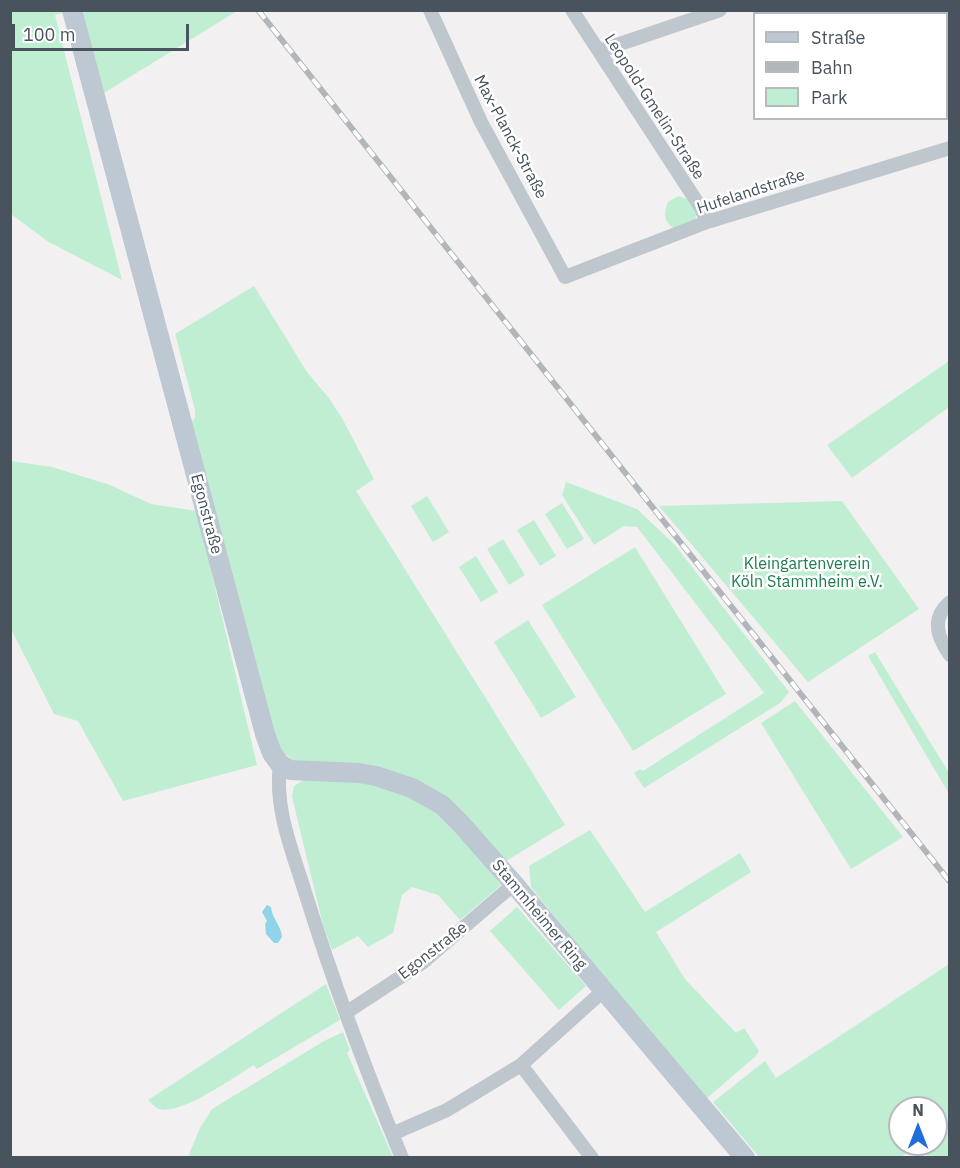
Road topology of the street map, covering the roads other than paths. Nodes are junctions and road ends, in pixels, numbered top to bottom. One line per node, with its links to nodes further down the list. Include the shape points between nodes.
1 (72, 10): 11 (street, Egonstraße, via 265,734)
2 (430, 10): 8 (street, Max-Planck-Straße, via 481,122)
3 (572, 10): 5 (street, Leopold-Gmelin-Straße)
4 (720, 10): 5 (street)
5 (599, 51): 7 (street, Leopold-Gmelin-Straße)
6 (950, 148): 7 (street, Hufelandstraße)
7 (707, 222): 8 (street, Hufelandstraße)
8 (565, 277)
9 (950, 602): 10 (street, via 938,615 937,624)
10 (950, 655)
11 (280, 764): 12 (street, Stammheimer Ring, via 298,771 376,776 412,788 442,805); 14 (street, Egonstraße, via 283,819 328,966)
12 (514, 884): 13 (street, Stammheimer Ring); 14 (street, Egonstraße, via 422,963)
13 (603, 991): 15 (street); 19 (street, Stammheimer Ring)
14 (347, 1012): 16 (street, Egonstraße)
15 (521, 1065): 16 (street, via 447,1110); 18 (street)
16 (392, 1134): 17 (street, Egonstraße)
17 (402, 1158)
18 (592, 1158)
19 (745, 1158)

